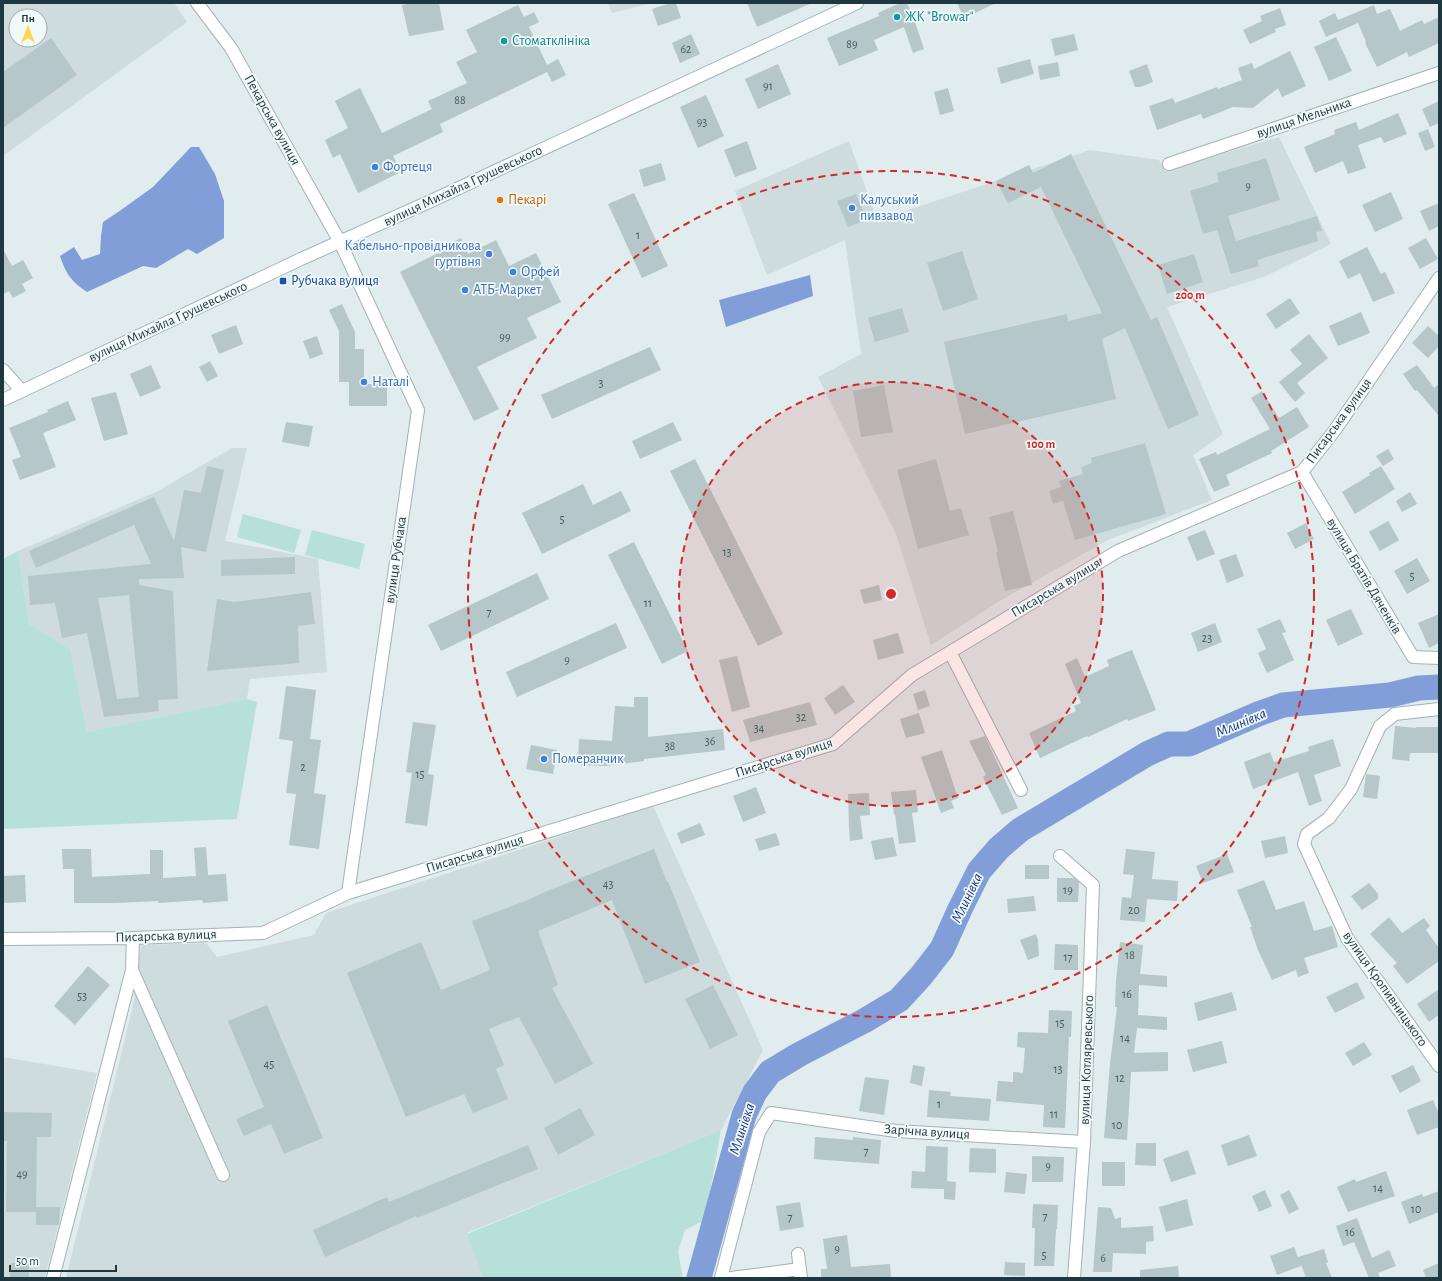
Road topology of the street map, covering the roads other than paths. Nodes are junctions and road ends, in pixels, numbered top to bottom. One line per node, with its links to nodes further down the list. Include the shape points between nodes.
1 (197, 3): 5 (street, Пекарська вулиця, via 231,48)
2 (857, 3): 5 (street, вулиця Михайла Грушевського)
3 (1439, 73): 4 (street, вулиця Мельника)
4 (1169, 164)
5 (340, 242): 8 (street, вулиця Михайла Грушевського); 16 (street, вулиця Рубчака, via 418,410)
6 (1439, 278): 10 (street, Писарська вулиця, via 1335,430)
7 (3, 370): 8 (street)
8 (22, 391): 9 (street, вулиця Михайла Грушевського)
9 (3, 400)
10 (1302, 472): 11 (street, Писарська вулиця, via 1118,551); 12 (street, вулиця Братів Дяченків, via 1413,657)
11 (950, 652): 14 (street); 16 (street, Писарська вулиця, via 912,675 833,744)
12 (1439, 658)
13 (1439, 709): 20 (street, вулиця Кропивницького, via 1395,714 1380,726 1351,789 1329,818 1307,834 1304,844 1347,938)
14 (1020, 790)
15 (1060, 856): 21 (street, вулиця Котляревського, via 1093,885)
16 (348, 893): 17 (street, Писарська вулиця, via 263,933)
17 (133, 938): 18 (street, Писарська вулиця); 19 (street)
18 (3, 939)
19 (132, 970): 22 (street); 25 (street)
20 (1439, 1066)
21 (1084, 1142): 26 (street, Зарічна вулиця, via 896,1131 771,1113 759,1132); 28 (street, вулиця Котляревського)
22 (224, 1175)
23 (798, 1254): 24 (street)
24 (801, 1273): 27 (street)
25 (53, 1278)
26 (721, 1278)
27 (731, 1278)
28 (1074, 1278)

